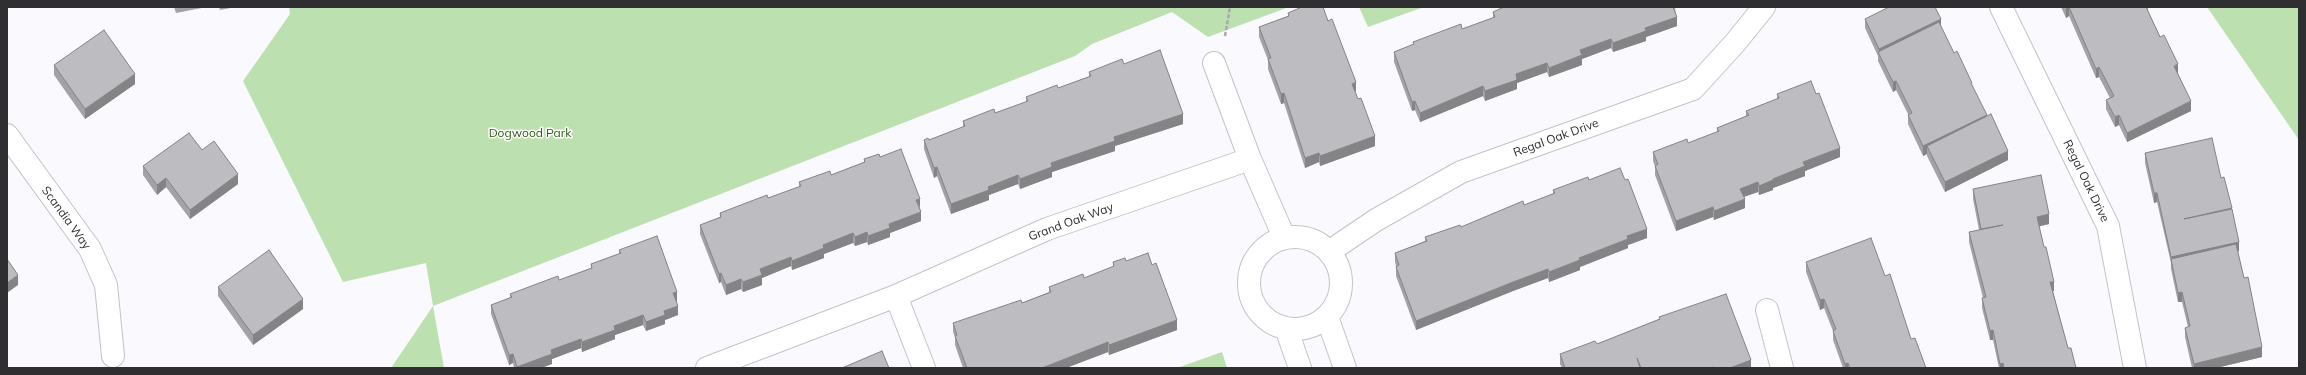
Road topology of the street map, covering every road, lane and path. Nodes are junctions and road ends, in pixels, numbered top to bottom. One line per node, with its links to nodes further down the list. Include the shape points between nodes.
1 (1764, 7): 7 (street, Regal Oak Drive, via 1693,89 1461,172 1376,220)
2 (2001, 7): 18 (street, Regal Oak Drive, via 2108,226)
3 (1214, 63): 5 (street)
4 (7, 136): 12 (street, Scandia Way, via 90,249 106,285)
5 (1250, 159): 6 (street); 8 (street, Grand Oak Way, via 1047,229)
6 (1284, 237): 7 (street, via 1317,241); 11 (street, via 1269,244 1254,262 1248,282 1251,298 1259,313 1267,320)
7 (1330, 251): 10 (street, via 1341,272 1342,287 1338,303)
8 (896, 296): 13 (street, Grand Oak Way); 14 (street)
9 (1767, 310): 17 (street)
10 (1327, 317): 11 (street, via 1314,326 1303,329); 16 (street)
11 (1286, 328): 15 (street)
12 (113, 356)
13 (707, 368)
14 (924, 368)
15 (1300, 368)
16 (1345, 368)
17 (1782, 368)
18 (2135, 368)

